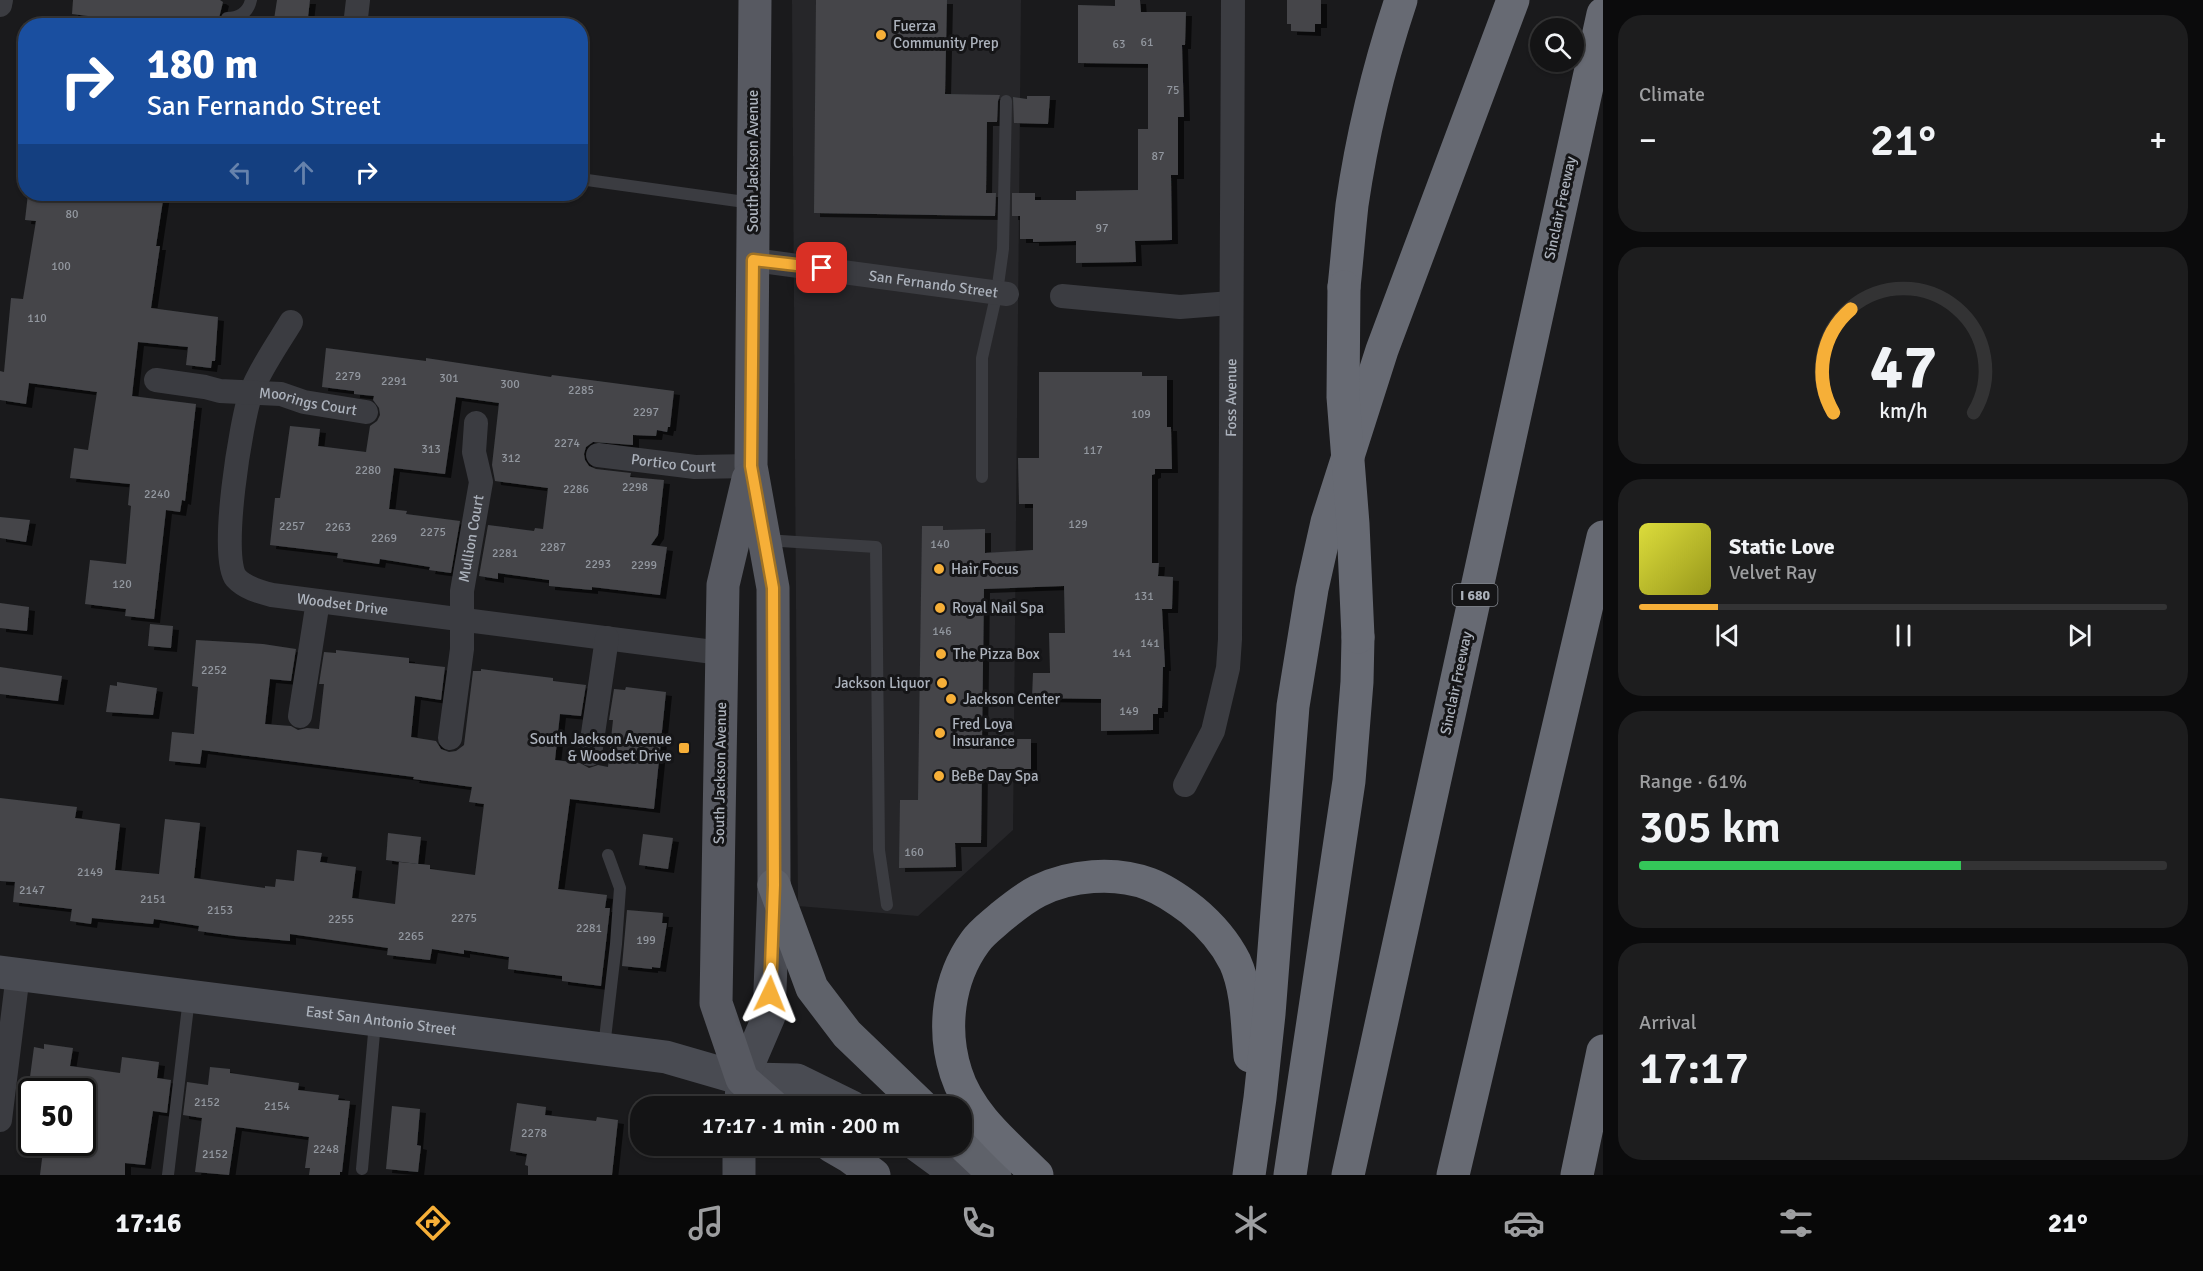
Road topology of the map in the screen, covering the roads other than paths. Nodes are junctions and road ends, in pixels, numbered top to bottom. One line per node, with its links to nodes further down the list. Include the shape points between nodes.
1 (1, 0): 8 (street)
2 (251, 0): 10 (lane, via 240,16)
3 (358, 0): 11 (street)
4 (754, 0): 14 (main road, South Jackson Avenue)
5 (1233, 0): 18 (street, Foss Avenue)
6 (1401, 0): 62 (highway, bridge, via 1363,143 1344,287 1343,397 1353,524 1357,682 1349,781)
7 (1513, 0): 61 (highway, via 1375,369 1327,522 1293,706 1268,1024)
8 (0, 5)
9 (1603, 14): 63 (highway, Sinclair Freeway / I 680)
10 (226, 18)
11 (356, 18)
12 (1006, 101): 16 (lane)
13 (588, 180): 14 (lane)
14 (753, 203): 15 (main road, South Jackson Avenue)
15 (753, 260): 16 (street, San Fernando Street); 25 (main road, South Jackson Avenue)
16 (1002, 293): 26 (lane, via 982,358)
17 (1062, 296): 18 (street, via 1180,307)
18 (1231, 303): 36 (street, Foss Avenue, via 1228,668 1213,731)
19 (291, 322): 21 (street, Woodset Drive)
20 (156, 380): 21 (street, Moorings Court)
21 (251, 392): 22 (street, Moorings Court, via 281,394 304,402); 29 (street, Woodset Drive, via 242,430 229,535 235,577 251,589)
22 (366, 412)
23 (476, 423): 30 (street, Mullion Court, via 474,452 481,482 462,591)
24 (598, 455): 25 (street, Portico Court, via 695,467)
25 (751, 466): 28 (main road, South Jackson Avenue); 32 (main road, South Jackson Avenue, via 723,585)
26 (982, 477)
27 (1603, 537): 64 (highway)
28 (765, 540): 38 (main road, South Jackson Avenue, via 773,588); 39 (lane, via 876,546 879,850)
29 (318, 601): 30 (street, Woodset Drive); 33 (street)
30 (462, 620): 31 (street, Woodset Drive); 34 (street, Mullion Court)
31 (606, 638): 32 (street, Woodset Drive); 35 (street)
32 (722, 653): 45 (main road, South Jackson Avenue, via 716,1003)
33 (300, 716)
34 (450, 738)
35 (590, 754)
36 (1185, 785)
37 (608, 855): 43 (lane, via 620,888)
38 (774, 885): 45 (main road, South Jackson Avenue, via 770,1016); 47 (highway, via 812,988 847,1034)
39 (887, 904)
40 (9, 973): 41 (main road, East San Antonio Street); 48 (street, East San Antonio Street)
41 (189, 997): 42 (main road, East San Antonio Street); 54 (lane)
42 (375, 1020): 43 (main road, East San Antonio Street); 53 (lane)
43 (603, 1048): 45 (main road, East San Antonio Street, via 666,1057)
44 (1603, 1051): 65 (highway)
45 (741, 1093): 46 (main road, East San Antonio Street, via 797,1080)
46 (830, 1096)
47 (912, 1096)
48 (0, 1120)
49 (972, 1154): 58 (highway)
50 (739, 1156): 55 (main road)
51 (848, 1156): 56 (main road)
52 (932, 1156): 57 (main road)
53 (362, 1169)
54 (168, 1175)
55 (739, 1175)
56 (874, 1175)
57 (958, 1175)
58 (994, 1175)
59 (1037, 1175): 60 (highway, via 974,1110 956,1075 948,1041 952,992 975,942 1000,918 1038,891 1090,877 1149,884 1177,898 1202,918 1235,962 1242,986 1250,1057)
60 (1235, 1175)
61 (1249, 1175)
62 (1290, 1175)
63 (1348, 1175)
64 (1453, 1175)
65 (1577, 1175)

